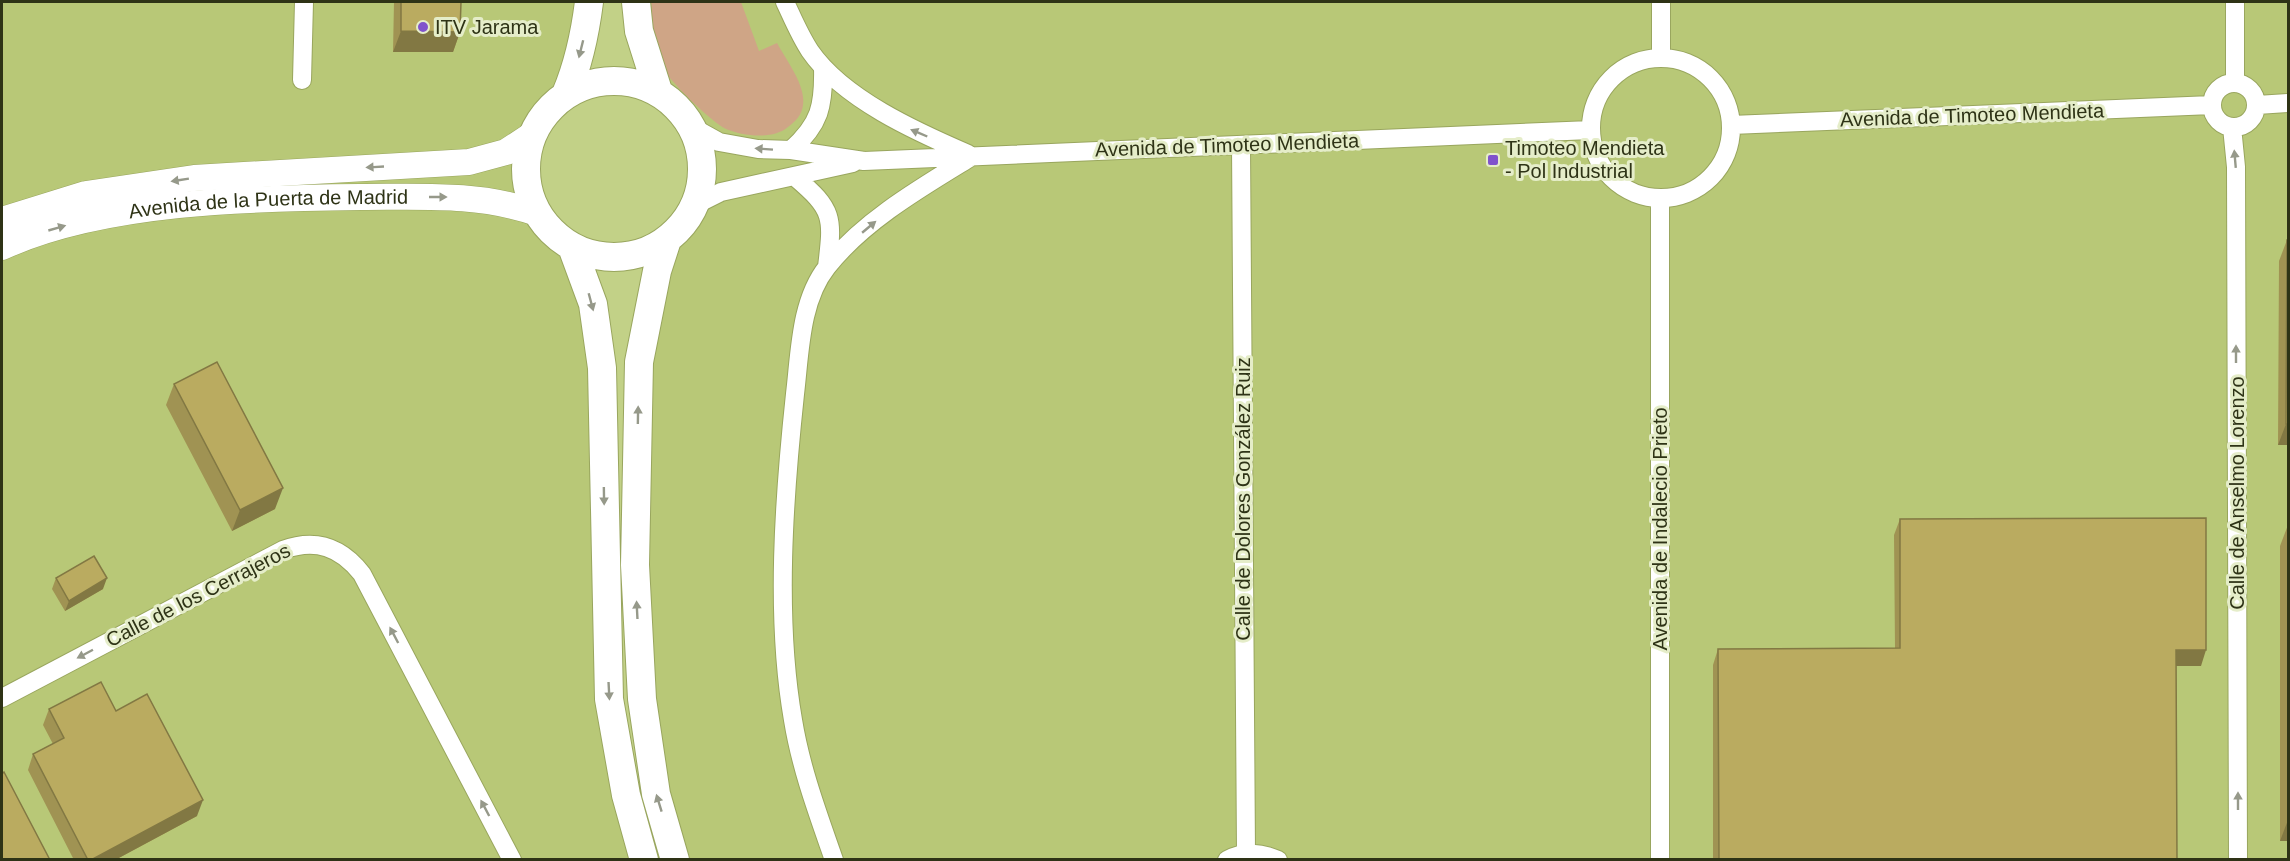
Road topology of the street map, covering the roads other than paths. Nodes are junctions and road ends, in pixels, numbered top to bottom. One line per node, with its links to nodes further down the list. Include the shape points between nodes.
1 (303, 2): 9 (street)
2 (589, 2): 12 (main road, one-way to 12, via 586,31)
3 (636, 2): 11 (main road, via 639,31)
4 (785, 2): 8 (street, via 810,51)
5 (1661, 2): 7 (street)
6 (2235, 2): 10 (street)
7 (1661, 57): 16 (street, via 1695,66 1710,77 1721,91); 19 (street, via 1630,65 1611,79 1597,99)
8 (823, 67): 22 (street, via 824,93 818,118 809,134); 23 (street, one-way to 8, via 904,127)
9 (302, 80)
10 (2235, 83): 14 (street, via 2219,89); 15 (street, via 2254,94)
11 (657, 91): 12 (main road, via 627,81 596,82); 17 (main road, via 676,105)
12 (566, 94): 20 (main road, via 547,110)
13 (2289, 103): 15 (street)
14 (2212, 105): 16 (street, Avenida de Timoteo Mendieta); 18 (street, via 2218,120)
15 (2257, 105): 18 (street, via 2254,117 2244,125)
16 (1731, 125): 26 (street, via 1729,144 1711,177 1696,189)
17 (690, 126): 22 (street, Avenida de Timoteo Mendieta, one-way to 17, via 758,149 719,141); 27 (main road, via 700,148 702,180)
18 (2232, 127): 43 (street, Calle de Anselmo Lorenzo, one-way to 18, via 2236,179)
19 (1591, 130): 21 (street, Avenida de Timoteo Mendieta); 26 (street, via 1600,164 1611,178 1625,189)
20 (532, 135): 28 (main road, via 526,164 528,188); 29 (street, Avenida de la Puerta de Madrid, one-way to 29, via 506,152 469,162 194,178 86,194)
21 (1240, 145): 23 (street, Avenida de Timoteo Mendieta); 35 (street, Calle de Dolores González Ruiz)
22 (791, 150): 24 (street, Avenida de Timoteo Mendieta)
23 (973, 156): 24 (street, Avenida de Timoteo Mendieta); 33 (street, one-way to 23, via 863,231 909,195)
24 (864, 160): 25 (street, Avenida de Timoteo Mendieta)
25 (795, 177): 27 (street, Avenida de Timoteo Mendieta, via 722,192); 33 (street, via 821,200 832,228)
26 (1659, 198): 42 (street, Avenida de Indalecio Prieto)
27 (693, 206): 30 (main road, via 684,224)
28 (537, 213): 31 (street, Avenida de la Puerta de Madrid, one-way to 28, via 89,219 197,203 309,197 469,196); 32 (main road)
29 (2, 220)
30 (667, 240): 32 (main road, via 637,254 604,257); 38 (main road, one-way to 30, via 656,794 642,699 635,565 639,362 657,270)
31 (2, 247)
32 (572, 247): 37 (main road, one-way to 37, via 593,304 602,368 609,699 626,795)
33 (827, 267): 39 (street, via 808,307 801,345 787,469 784,627 793,719 812,799)
34 (2, 698): 36 (street, Calle de los Cerrajeros, one-way to 34, via 362,574 351,559 333,548 316,543 283,550)
35 (1246, 853): 40 (street); 41 (street, via 1262,853)
36 (512, 860)
37 (644, 860)
38 (675, 860)
39 (834, 860)
40 (1227, 860)
41 (1278, 860)
42 (1660, 860)
43 (2238, 860)

